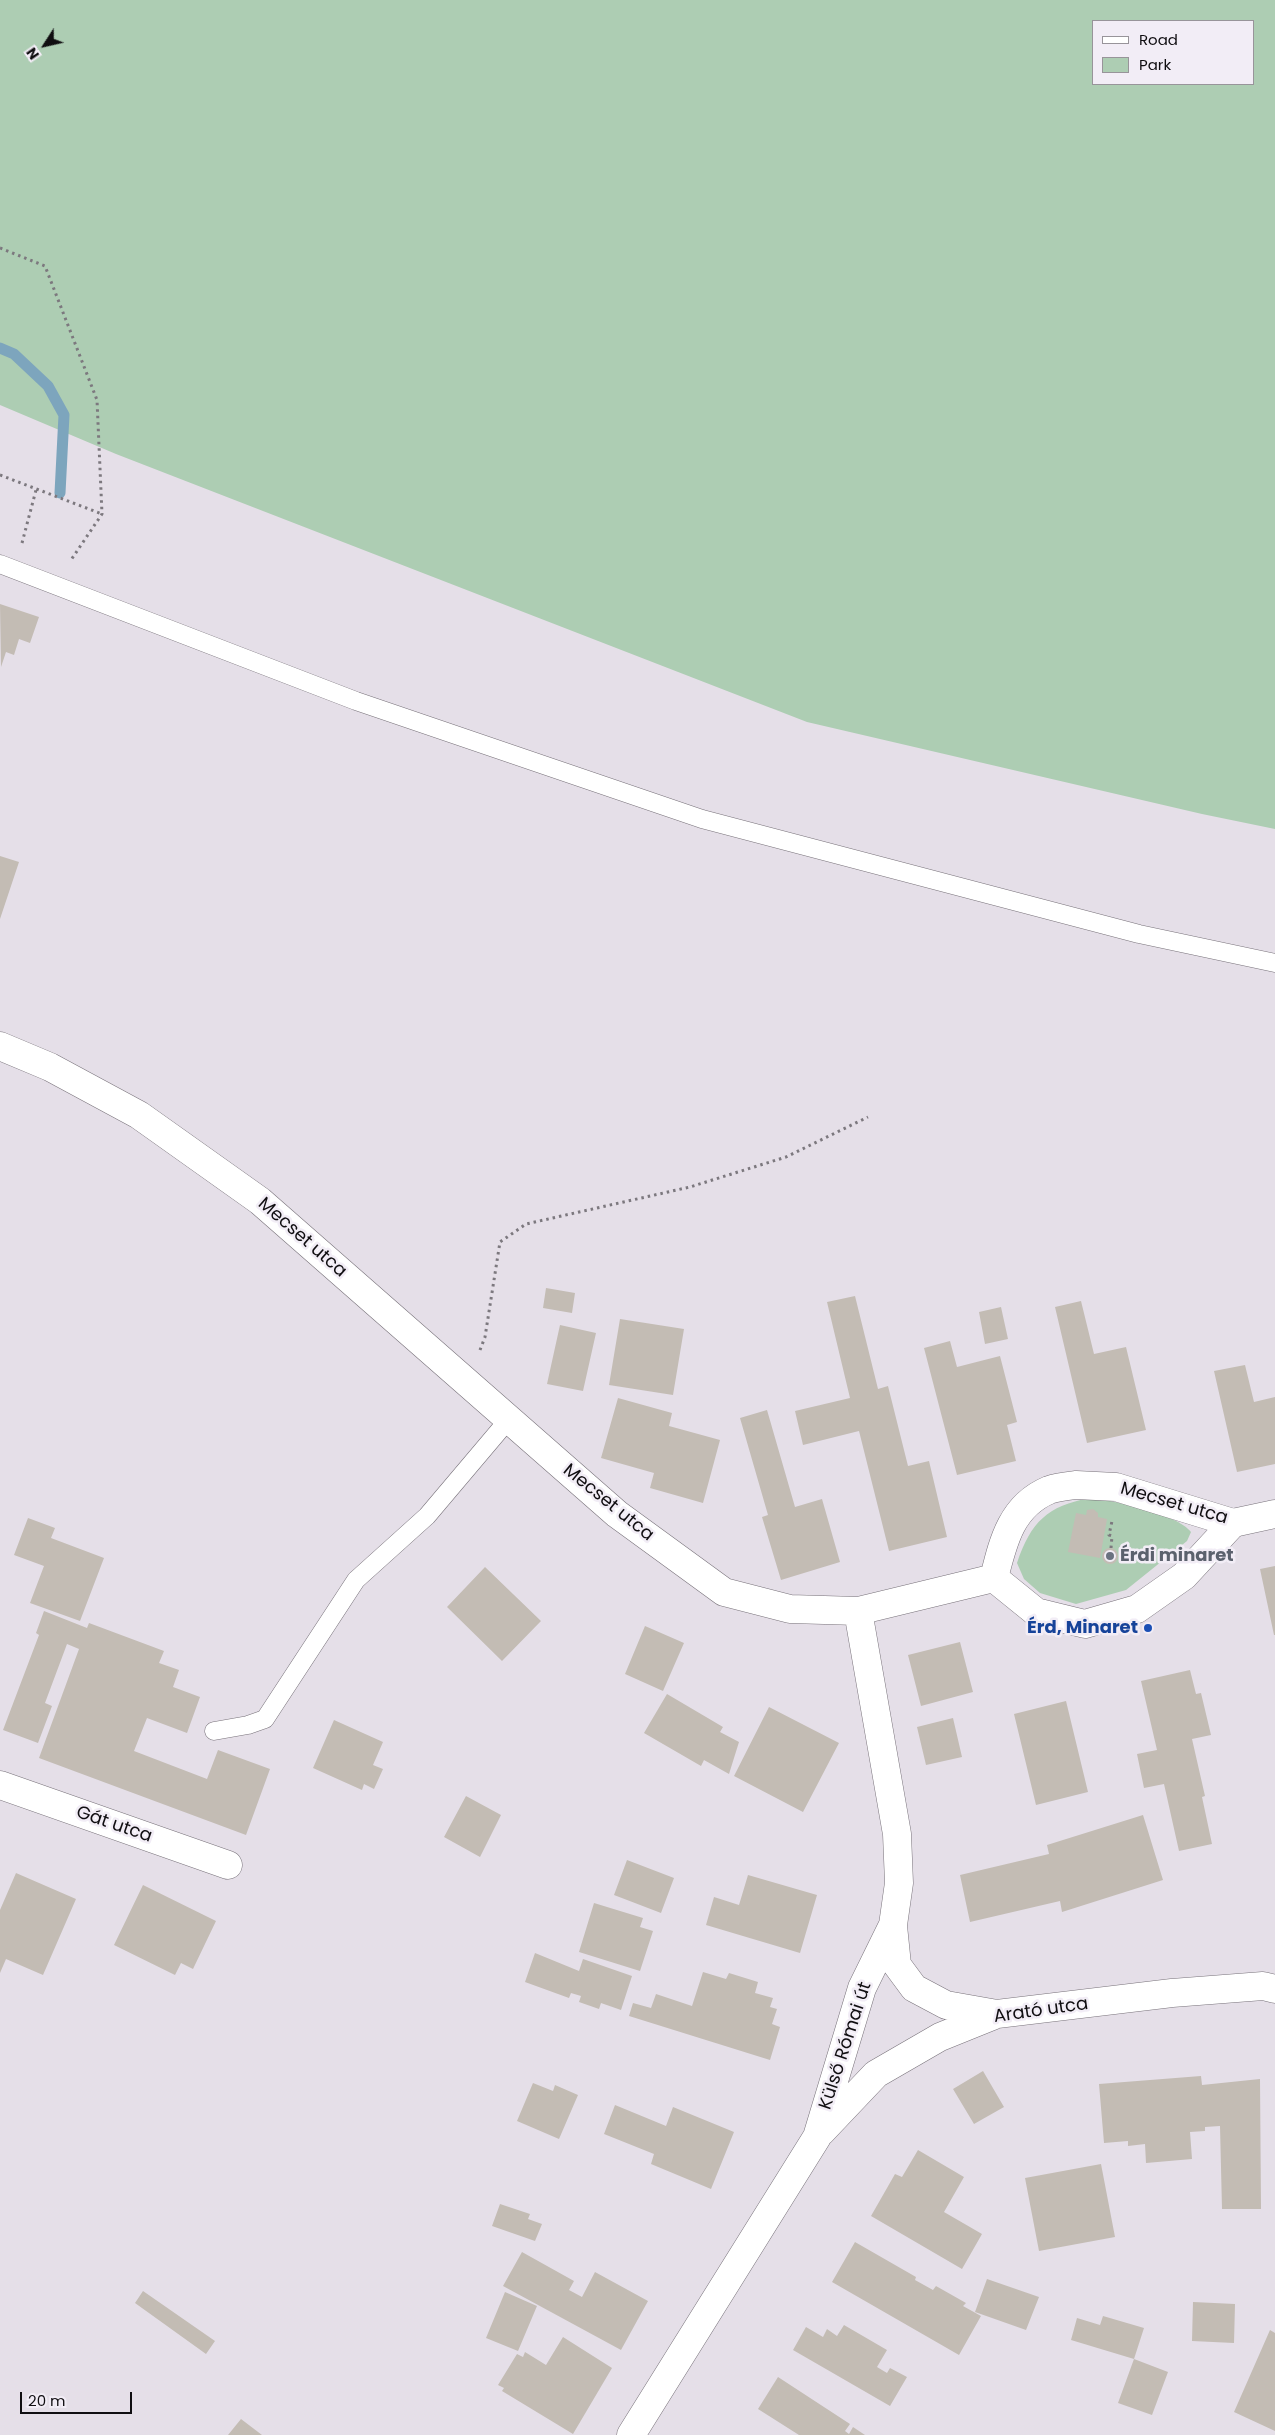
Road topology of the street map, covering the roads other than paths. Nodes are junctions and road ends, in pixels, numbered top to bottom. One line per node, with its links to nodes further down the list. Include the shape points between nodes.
1 (8, 567): 2 (lane, via 356,701 702,819 1139,934)
2 (1275, 963)
3 (0, 1046): 4 (street, Mecset utca, via 50,1067 139,1115 260,1201)
4 (509, 1419): 8 (street, Mecset utca, via 617,1514 724,1592 790,1609); 9 (lane, via 427,1516 356,1580 265,1719)
5 (1275, 1514): 6 (street, Mecset utca)
6 (1233, 1523): 7 (street, via 1184,1576 1137,1609 1085,1624 1036,1612); 7 (street, Mecset utca, via 1116,1486 1076,1485 1049,1490 1021,1508 1005,1536)
7 (994, 1578): 8 (street, Mecset utca)
8 (858, 1612): 12 (street, Külső Római út, via 897,1834 899,1883)
9 (214, 1731)
10 (0, 1784): 11 (street, Gát utca)
11 (228, 1865)
12 (893, 1925): 14 (street, via 897,1965 914,1988 946,2005); 15 (street, Külső Római út, via 862,1988)
13 (1275, 1989): 14 (street, Arató utca, via 1263,1986 1172,1993)
14 (997, 2014): 15 (street, Arató utca, via 940,2036 876,2074)
15 (817, 2137): 16 (street, Külső Római út)
16 (632, 2435)

